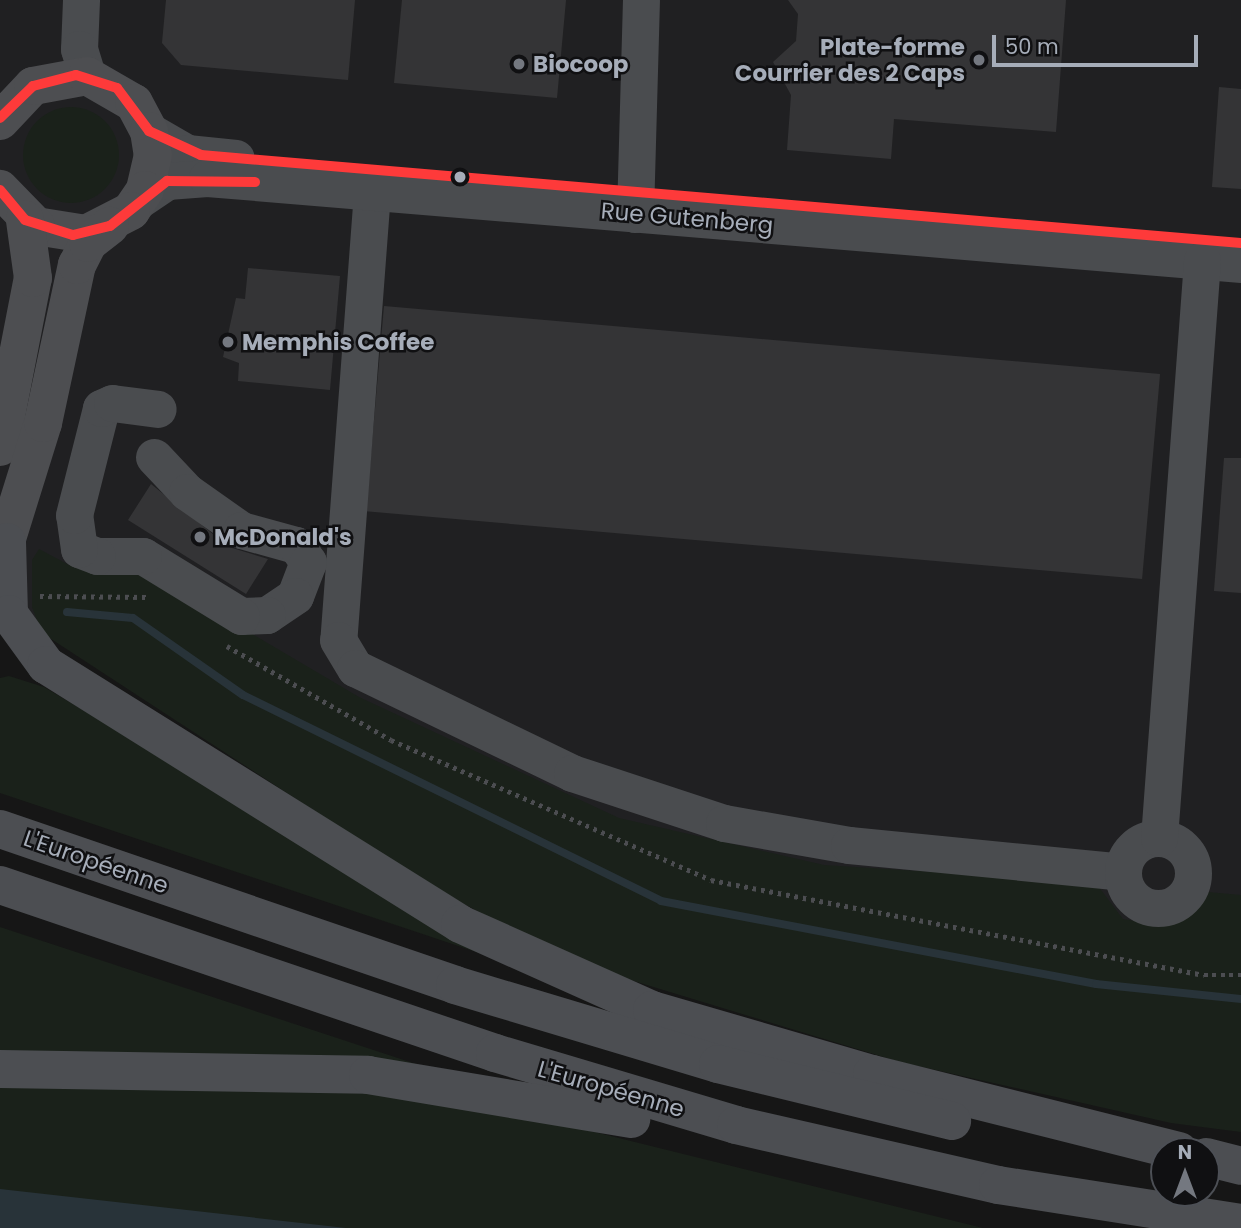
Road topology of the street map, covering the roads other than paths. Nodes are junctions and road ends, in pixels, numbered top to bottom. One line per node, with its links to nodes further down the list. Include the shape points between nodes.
1 (80, 0): 3 (street, via 79,49)
2 (641, 0): 9 (street)
3 (87, 76): 4 (main road, via 43,81); 5 (main road, via 126,95)
4 (1, 119)
5 (149, 131): 8 (main road, via 152,167); 9 (street, Rue Gutenberg, via 201,155)
6 (0, 190): 10 (main road)
7 (372, 192): 8 (street, Rue Gutenberg, via 184,178 159,184); 9 (street, Rue Gutenberg); 23 (street, via 338,640 355,668 538,758 714,821 849,845)
8 (139, 201): 11 (main road)
9 (635, 203): 12 (street, Rue Gutenberg); 13 (street, Rue Gutenberg)
10 (25, 220): 11 (main road, via 61,234); 16 (main road, via 33,278)
11 (110, 226): 18 (main road, via 88,243 77,265 43,423)
12 (1241, 243)
13 (1202, 261): 14 (street, Rue Gutenberg); 22 (street)
14 (1241, 264)
15 (158, 410): 17 (street, via 112,402 101,408 74,515 79,549 97,556 143,556 241,616 267,615 295,596 308,562 296,545 256,537 231,523 187,492)
16 (0, 447)
17 (154, 457)
18 (4, 552): 20 (highway, via 9,614)
19 (0, 648): 20 (highway)
20 (46, 665): 26 (highway, via 420,901 543,966 652,1010 784,1050)
21 (0, 829): 28 (highway, L'Européenne, via 455,985 718,1064 942,1119)
22 (1159, 838): 23 (street, via 1130,851); 23 (street, via 1180,845 1192,864 1184,897 1163,908 1139,904)
23 (1122, 872)
24 (0, 885): 27 (highway, L'Européenne, via 546,1070)
25 (0, 1069): 27 (highway, via 368,1075 485,1090 745,1144)
26 (1150, 1143)
27 (839, 1151): 32 (highway, L'Européenne)
28 (1150, 1156)
29 (1220, 1161): 31 (highway)
30 (1220, 1166): 31 (highway)
31 (1241, 1168)
32 (1224, 1221)

